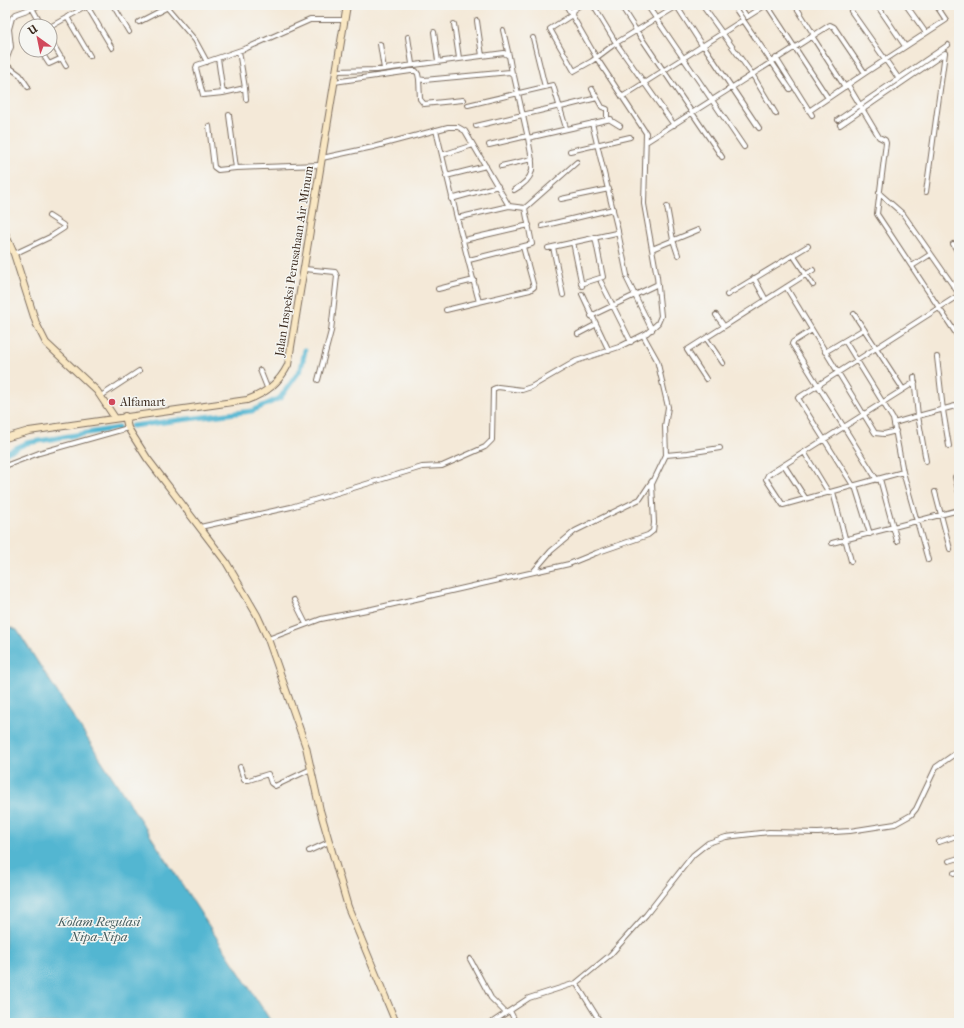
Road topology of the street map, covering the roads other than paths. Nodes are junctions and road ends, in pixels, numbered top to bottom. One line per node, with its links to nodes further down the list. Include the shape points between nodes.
1 (41, 5): 20 (street)
2 (88, 5): 24 (street); 47 (street)
3 (114, 5): 34 (street)
4 (347, 5): 26 (street, Jalan Inspeksi Perusahaan Air Minum)
5 (566, 5): 22 (street)
6 (580, 5): 22 (street, via 573,10)
7 (593, 5): 41 (street)
8 (620, 5): 33 (street)
9 (647, 5): 25 (street)
10 (677, 5): 25 (street); 43 (street)
11 (702, 5): 37 (street)
12 (733, 5): 27 (street)
13 (739, 5): 14 (street, via 747,17)
14 (767, 5): 44 (street)
15 (795, 5): 38 (street)
16 (877, 5): 45 (street)
17 (906, 5): 36 (street)
18 (936, 5): 36 (street, via 946,20)
19 (165, 7): 29 (street); 63 (street, via 195,40)
20 (32, 8): 23 (street); 64 (street, via 12,18 9,29 11,47)
21 (851, 10): 60 (street)
22 (572, 15): 53 (street); 53 (street, via 550,32 574,71)
23 (38, 18)
24 (67, 18): 30 (street); 50 (street)
25 (656, 18): 33 (street); 58 (street)
26 (345, 20): 48 (street, via 310,20); 68 (street, Jalan Inspeksi Perusahaan Air Minum)
27 (743, 20): 37 (street); 62 (street)
28 (478, 21): 51 (street)
29 (140, 22)
30 (58, 23)
31 (454, 24): 57 (street)
32 (503, 30): 52 (street)
33 (636, 30): 41 (street); 69 (street)
34 (129, 32)
35 (434, 32): 61 (street)
36 (926, 33): 45 (street)
37 (722, 34): 43 (street); 71 (street)
38 (813, 35): 44 (street); 72 (street, via 832,25); 77 (street)
39 (408, 37): 65 (street)
40 (533, 38): 79 (street)
41 (616, 43): 53 (street); 76 (street)
42 (380, 44): 67 (street)
43 (704, 46): 58 (street); 80 (street)
44 (795, 46): 59 (street); 88 (street)
45 (905, 46): 60 (street)
46 (948, 46): 74 (street)
47 (112, 48)
48 (239, 51): 56 (street); 81 (street)
49 (58, 52): 55 (street)
50 (90, 56)
51 (482, 56): 52 (street, via 504,53); 57 (street)
52 (509, 56): 70 (street)
53 (596, 57): 86 (street)
54 (45, 58): 55 (street, via 49,64)
55 (62, 58): 66 (street)
56 (218, 58): 63 (street); 84 (street)
57 (459, 58): 61 (street)
58 (685, 58): 69 (street); 91 (street)
59 (776, 58): 62 (street); 96 (street)
60 (886, 60): 72 (street); 74 (street)
61 (438, 61): 65 (street)
62 (771, 61): 71 (street); 83 (street)
63 (207, 62): 84 (street, via 197,65 196,68 203,95)
64 (5, 64): 78 (street, via 20,75)
65 (412, 64): 67 (street)
66 (66, 66)
67 (384, 69): 68 (street)
68 (336, 71): 75 (street, Jalan Inspeksi Perusahaan Air Minum)
69 (664, 71): 76 (street); 97 (street)
70 (512, 73): 73 (street); 85 (street)
71 (752, 74): 80 (street); 99 (street)
72 (865, 74): 77 (street)
73 (419, 79): 75 (street, via 416,71 411,71); 90 (street, via 420,99 424,104)
74 (899, 79): 92 (street)
75 (334, 82): 123 (street, Jalan Inspeksi Perusahaan Air Minum)
76 (644, 84): 86 (street); 105 (street)
77 (846, 86): 88 (street); 92 (street)
78 (28, 87)
79 (544, 87): 85 (street); 94 (street, via 553,85)
80 (733, 87): 91 (street); 111 (street)
81 (245, 88): 84 (street); 89 (street)
82 (592, 89): 87 (street)
83 (790, 89)
84 (223, 93)
85 (518, 93): 93 (street); 98 (street)
86 (622, 97): 115 (street, via 643,128)
87 (597, 98): 94 (street); 102 (street, via 602,107 607,109 607,118)
88 (828, 98): 96 (street)
89 (246, 99)
90 (463, 100)
91 (712, 100): 97 (street); 119 (street)
92 (860, 104): 95 (street); 103 (street)
93 (468, 105)
94 (560, 106): 98 (street); 110 (street)
95 (863, 109): 106 (street); 134 (street, via 945,53); 135 (street, via 879,137 886,143)
96 (809, 111): 101 (street)
97 (692, 113): 105 (street); 122 (street)
98 (522, 114): 108 (street); 113 (street)
99 (776, 114)
100 (229, 115): 129 (street)
101 (812, 115)
102 (611, 119): 104 (street); 109 (street)
103 (838, 120)
104 (592, 123): 110 (street); 117 (street)
105 (674, 125): 115 (street)
106 (840, 125)
107 (209, 126): 129 (street, via 214,167 218,170)
108 (476, 126)
109 (620, 126)
110 (566, 128): 113 (street)
111 (759, 128)
112 (436, 130): 116 (street, via 458,126); 121 (street); 123 (street)
113 (528, 137): 118 (street); 124 (street)
114 (630, 137): 117 (street)
115 (646, 142): 158 (street, via 644,204)
116 (473, 144): 121 (street); 127 (street)
117 (598, 144): 120 (street); 132 (street)
118 (489, 145)
119 (744, 147)
120 (570, 151)
121 (442, 155): 130 (street)
122 (722, 157)
123 (322, 158): 126 (street, Jalan Inspeksi Perusahaan Air Minum)
124 (532, 159): 128 (street); 133 (street, via 534,169 531,176)
125 (577, 162): 140 (street)
126 (320, 165): 129 (street); 166 (street, Jalan Inspeksi Perusahaan Air Minum)
127 (486, 166): 130 (street); 131 (street)
128 (501, 166)
129 (236, 168)
130 (446, 176): 136 (street)
131 (498, 186): 136 (street); 138 (street)
132 (608, 189): 137 (street); 141 (street)
133 (514, 190)
134 (926, 192)
135 (879, 193): 160 (street, via 903,214); 165 (street, via 877,214)
136 (451, 199): 143 (street)
137 (561, 199)
138 (509, 206): 140 (street); 143 (street)
139 (667, 207): 151 (street)
140 (525, 208): 144 (street)
141 (613, 209): 145 (street); 147 (street)
142 (49, 216): 159 (street, via 64,228)
143 (457, 218): 150 (street)
144 (529, 225): 150 (street); 156 (street, via 533,242)
145 (542, 226)
146 (698, 230): 151 (street)
147 (618, 232): 149 (street); 178 (street, via 627,277)
148 (5, 233): 159 (street)
149 (595, 237): 152 (street); 152 (street, via 603,277 582,285)
150 (464, 240): 164 (street)
151 (673, 240): 158 (street); 162 (street)
152 (573, 242): 154 (street)
153 (952, 244): 161 (street)
154 (553, 246): 157 (street); 177 (street)
155 (808, 246): 163 (street)
156 (523, 247): 164 (street); 182 (street, via 534,287)
157 (548, 248)
158 (652, 249): 172 (street)
159 (14, 254): 216 (street, via 36,323 46,344)
160 (932, 254): 165 (street); 180 (street)
161 (959, 254)
162 (678, 255)
163 (793, 255): 168 (street); 169 (street)
164 (469, 260): 170 (street)
165 (912, 266): 184 (street)
166 (305, 269): 211 (street, via 335,272 337,276 331,331); 215 (street, Jalan Inspeksi Perusahaan Air Minum, via 288,365 283,376)
167 (814, 270): 168 (street)
168 (806, 275): 173 (street); 174 (street)
169 (754, 278): 179 (street); 181 (street)
170 (474, 280): 175 (street); 182 (street)
171 (601, 282): 183 (street)
172 (658, 284): 178 (street); 192 (street, via 661,316)
173 (813, 285)
174 (786, 287): 181 (street); 193 (street)
175 (438, 289)
176 (582, 294): 188 (street)
177 (563, 295)
178 (634, 295): 183 (street); 192 (street)
179 (727, 295)
180 (959, 295): 184 (street)
181 (766, 300): 190 (street)
182 (479, 302): 185 (street)
183 (613, 305): 188 (street); 199 (street)
184 (939, 308): 197 (street); 200 (street)
185 (446, 310)
186 (854, 314): 191 (street)
187 (716, 315): 190 (street)
188 (591, 316): 189 (street)
189 (595, 325): 194 (street); 201 (street)
190 (724, 326): 196 (street)
191 (864, 329): 198 (street); 200 (street)
192 (652, 330): 195 (street)
193 (812, 330): 202 (street); 213 (street, via 792,343)
194 (578, 334)
195 (643, 335): 199 (street); 233 (street, via 657,360 668,403)
196 (706, 338): 205 (street); 210 (street, via 687,350)
197 (959, 338)
198 (844, 341): 202 (street); 204 (street)
199 (631, 342): 201 (street)
200 (876, 347): 204 (street); 214 (street)
201 (609, 351): 249 (street, via 576,361 527,389 493,389 491,443 449,463 422,467 291,507)
202 (825, 352): 208 (street)
203 (937, 357): 219 (street)
204 (856, 360): 208 (street); 217 (street)
205 (723, 363)
206 (260, 370): 215 (street)
207 (140, 371): 216 (street)
208 (837, 372): 213 (street); 220 (street)
209 (914, 377): 212 (street)
210 (706, 379)
211 (318, 380)
212 (915, 382): 214 (street); 222 (street)
213 (817, 385): 225 (street); 229 (street, via 798,398)
214 (903, 389): 217 (street)
215 (269, 390): 221 (street, Jalan Inspeksi Perusahaan Air Minum, via 247,400)
216 (101, 396): 223 (street)
217 (883, 401): 220 (street); 224 (street)
218 (959, 405): 219 (street)
219 (943, 410): 222 (street); 230 (street)
220 (863, 414): 225 (street); 227 (street, via 875,433 879,435)
221 (125, 416): 223 (street, Jalan Inspeksi Perusahaan Air Minum); 226 (street)
222 (918, 416): 224 (street); 234 (street)
223 (115, 418): 228 (street, Jalan Inspeksi Perusahaan Air Minum, via 29,431)
224 (894, 423): 227 (street)
225 (844, 427): 229 (street); 240 (street)
226 (128, 428): 236 (street, via 39,453); 249 (street, via 147,458)
227 (896, 431): 237 (street)
228 (5, 438)
229 (825, 439): 232 (street); 241 (street)
230 (949, 446)
231 (720, 448): 233 (street)
232 (804, 452): 235 (street); 243 (street)
233 (666, 455): 239 (street)
234 (926, 460)
235 (784, 465): 245 (street); 245 (street, via 766,479 781,504)
236 (5, 466)
237 (903, 472): 240 (street); 248 (street)
238 (954, 477): 244 (street)
239 (653, 479): 258 (street, via 640,499 575,531 551,551); 258 (street, via 654,523 653,530 648,535 569,564)
240 (879, 480): 241 (street); 250 (street)
241 (854, 486): 243 (street); 251 (street)
242 (935, 492): 247 (street)
243 (831, 493): 245 (street); 252 (street)
244 (959, 493)
245 (806, 500)
246 (959, 510): 247 (street)
247 (941, 514): 248 (street); 255 (street)
248 (917, 520): 250 (street); 256 (street)
249 (200, 527): 261 (street, via 226,562)
250 (893, 528): 251 (street); 253 (street)
251 (870, 534): 252 (street)
252 (846, 540): 254 (street); 257 (street)
253 (897, 541)
254 (832, 543)
255 (950, 549)
256 (928, 560)
257 (852, 561)
258 (532, 572): 260 (street, via 372,609 321,618)
259 (294, 600): 260 (street)
260 (306, 624): 261 (street)
261 (268, 639): 264 (street, via 306,747)
262 (959, 751): 274 (street, via 936,767 911,815 895,824 850,831 769,832 726,837 708,844 693,855 646,915 610,955)
263 (240, 767): 264 (street, via 244,780 268,774 275,786)
264 (311, 769): 266 (street)
265 (959, 835): 267 (street)
266 (329, 842): 268 (street); 276 (street, via 353,921)
267 (939, 842)
268 (309, 851)
269 (959, 858): 270 (street)
270 (949, 861)
271 (959, 872): 272 (street)
272 (954, 873)
273 (470, 959): 275 (street, via 492,998)
274 (576, 983): 275 (street, via 535,995); 279 (street)
275 (508, 1012): 277 (street); 278 (street)
276 (396, 1023)
277 (491, 1023)
278 (516, 1023)
279 (600, 1023)

